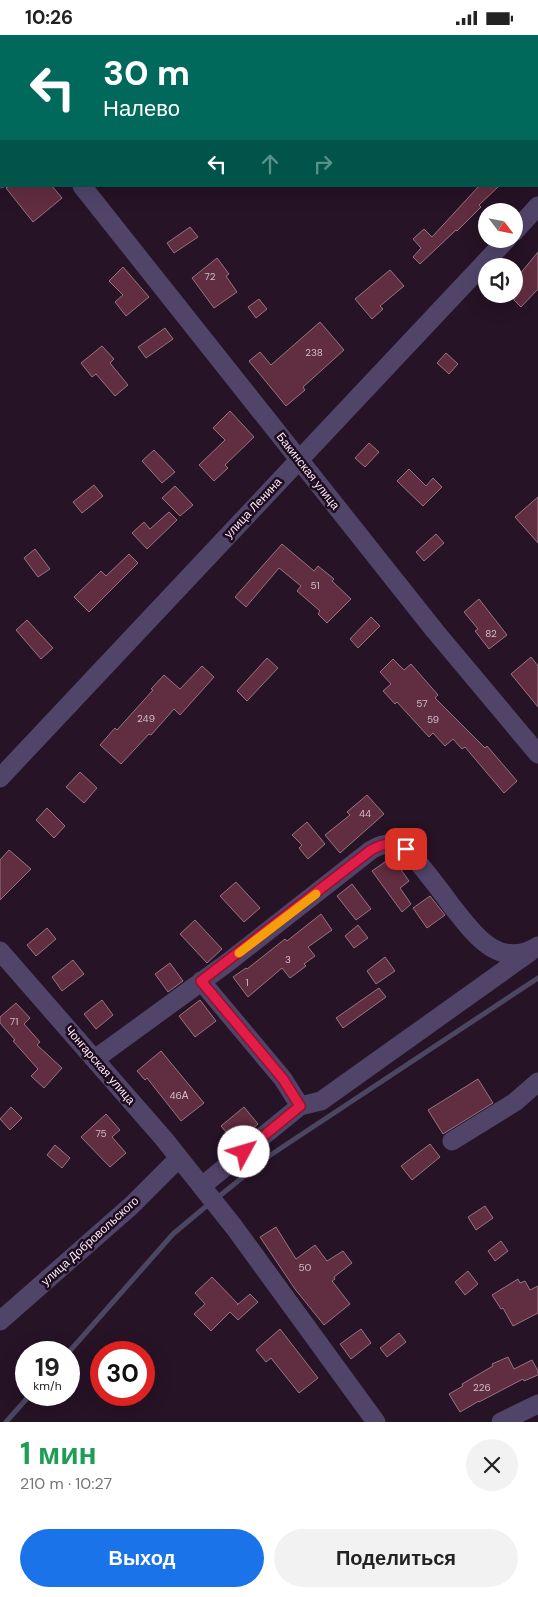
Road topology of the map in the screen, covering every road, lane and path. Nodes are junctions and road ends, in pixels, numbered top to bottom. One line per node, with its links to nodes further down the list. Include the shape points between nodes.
1 (83, 187): 5 (street, Бакинская улица)
2 (538, 206): 3 (street)
3 (523, 222)
4 (499, 248): 5 (street, улица Ленина)
5 (299, 459): 6 (street, Бакинская улица, via 435,631); 7 (street, улица Ленина)
6 (538, 754)
7 (0, 778)
8 (535, 948): 10 (street, via 514,954 498,951 482,942 413,856 395,844 384,843); 13 (street, via 321,1101)
9 (0, 951): 11 (street, Чонгарская улица)
10 (201, 981): 11 (street); 13 (street, via 283,1079)
11 (95, 1059): 15 (street, Чонгарская улица)
12 (538, 1082): 14 (street, via 515,1102)
13 (300, 1106): 16 (street)
14 (452, 1141)
15 (179, 1158): 16 (street, Чонгарская улица); 17 (street, улица Добровольского, via 132,1205)
16 (199, 1183): 19 (street, Чонгарская улица)
17 (0, 1321)
18 (538, 1404): 20 (street)
19 (376, 1422)
20 (501, 1422)

